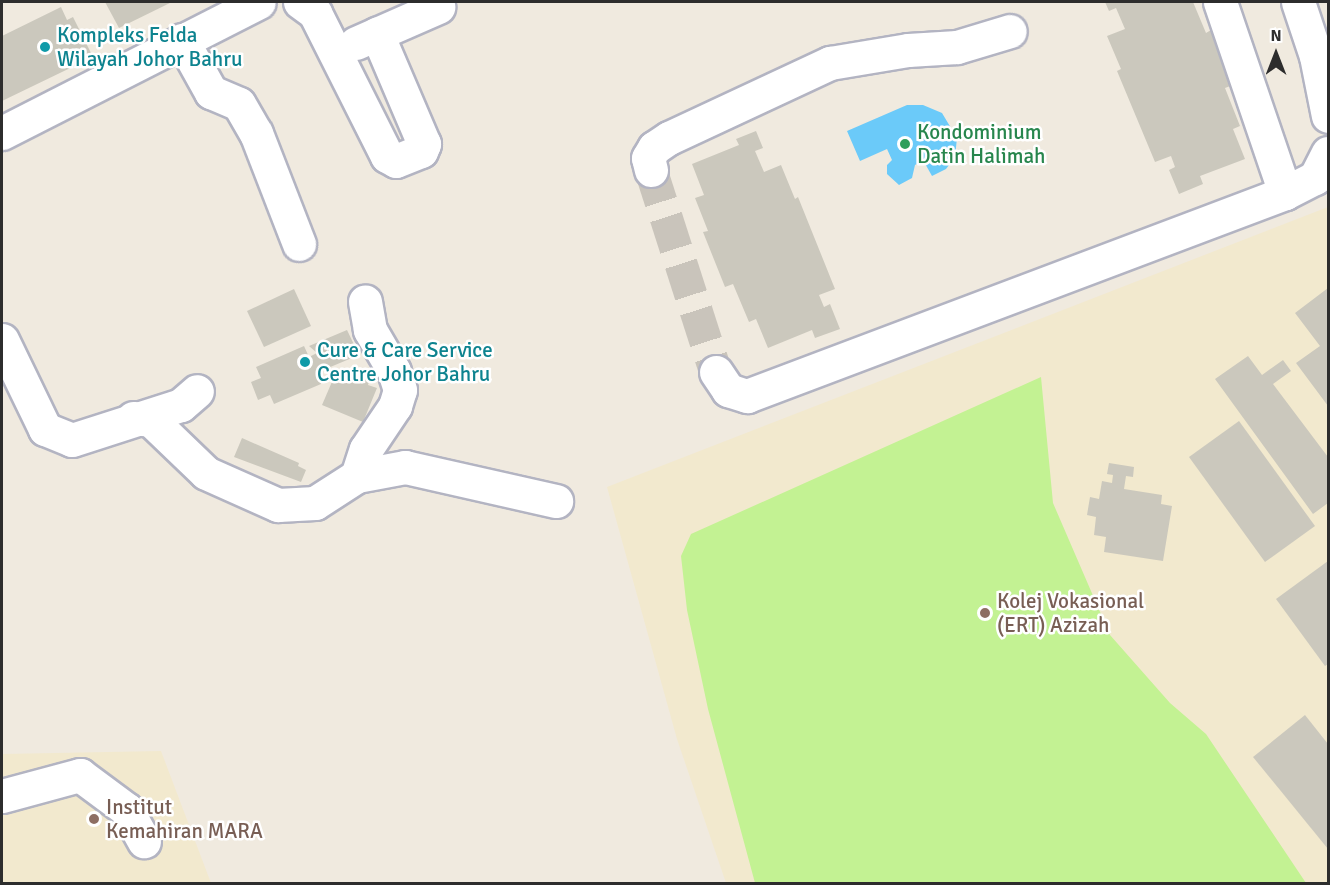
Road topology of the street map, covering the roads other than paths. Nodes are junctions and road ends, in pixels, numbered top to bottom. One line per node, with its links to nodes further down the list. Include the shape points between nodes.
1 (259, 2): 8 (lane)
2 (300, 2): 9 (lane, via 315,13)
3 (1220, 2): 14 (lane)
4 (1298, 2): 10 (lane, via 1316,56)
5 (438, 7): 7 (lane)
6 (1010, 31): 13 (lane, via 957,47 908,50 830,63 669,138 654,148 648,158)
7 (376, 34): 9 (lane); 9 (lane, via 423,140 421,151 396,161 387,156)
8 (182, 40): 11 (lane); 15 (lane, via 211,92 239,104 256,133)
9 (338, 51)
10 (1329, 116)
11 (2, 133)
12 (1329, 153): 14 (lane, via 1315,178)
13 (651, 170)
14 (1285, 192): 18 (lane, via 747,396 728,390)
15 (299, 244)
16 (365, 301): 21 (lane, via 370,330 394,371 400,390 395,406 366,449)
17 (2, 340): 20 (lane, via 45,429 72,440)
18 (716, 372)
19 (197, 391): 20 (lane, via 181,405)
20 (133, 418): 21 (lane, via 151,420 206,472 278,505 315,503)
21 (357, 476): 22 (lane, via 405,467)
22 (556, 501)
23 (2, 796): 24 (lane, via 80,775 126,809)
24 (144, 842)

